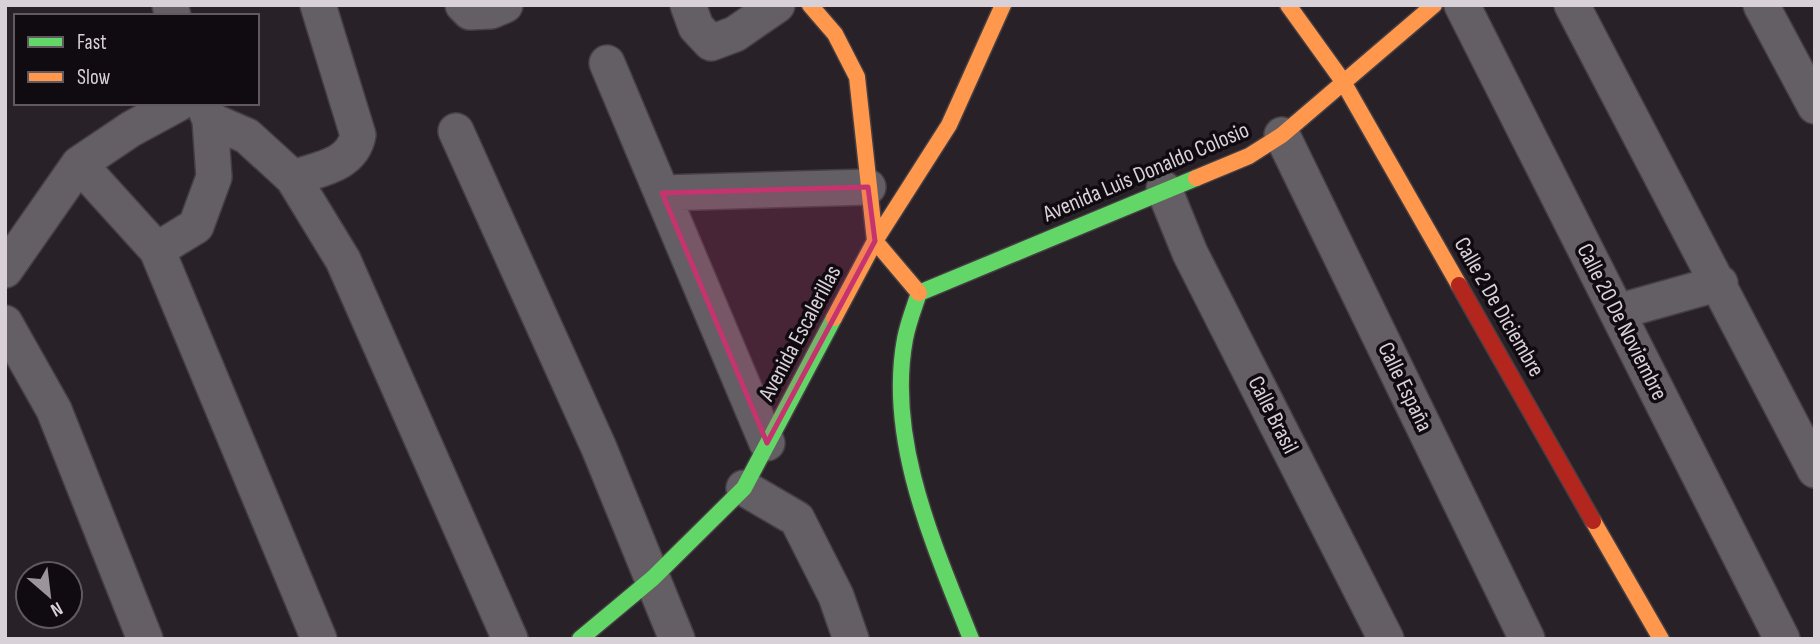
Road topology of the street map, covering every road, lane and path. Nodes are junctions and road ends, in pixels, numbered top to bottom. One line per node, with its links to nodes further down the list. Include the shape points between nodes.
1 (318, 5): 21 (street, via 358,135 355,148 343,160)
2 (463, 5): 3 (street, via 470,12)
3 (505, 5)
4 (688, 5): 5 (street, via 696,27 711,43 735,34)
5 (777, 5)
6 (810, 5): 22 (street, via 835,34 857,76)
7 (1003, 5): 25 (street, Avenida Escalerillas, via 949,125)
8 (1288, 5): 14 (street, Calle 2 De Diciembre)
9 (1434, 5): 14 (street, Avenida Luis Donaldo Colosio)
10 (1462, 5): 30 (street, Calle 20 De Noviembre)
11 (1572, 5): 28 (street)
12 (1761, 5): 16 (street)
13 (607, 63): 24 (street)
14 (1342, 80): 19 (street, Avenida Luis Donaldo Colosio); 45 (street, Calle 2 De Diciembre)
15 (175, 105): 20 (street)
16 (1815, 106)
17 (207, 111): 21 (street, via 247,136); 26 (street, via 214,177 196,226)
18 (456, 131): 35 (street)
19 (1282, 135): 23 (street, Avenida Luis Donaldo Colosio, via 1249,156); 44 (street, Calle España)
20 (79, 164): 26 (street); 27 (street)
21 (293, 178): 38 (street, via 343,260)
22 (868, 187): 24 (street); 25 (street)
23 (1164, 189): 29 (street, Avenida Luis Donaldo Colosio); 43 (street, Calle Brasil, via 1191,253)
24 (662, 193): 32 (street)
25 (875, 241): 29 (street); 32 (street, Avenida Escalerillas)
26 (157, 250): 37 (street)
27 (5, 270)
28 (1720, 283): 30 (street); 33 (street)
29 (919, 293): 42 (street, via 903,345 902,421 934,543)
30 (1617, 312): 46 (street, Calle 20 De Noviembre)
31 (5, 323): 36 (street, via 54,410)
32 (767, 443): 34 (street, Avenida Escalerillas)
33 (1815, 470)
34 (744, 488): 35 (street, Avenida Escalerillas); 41 (street, via 797,519)
35 (653, 578): 39 (street, Avenida Escalerillas); 40 (street)
36 (145, 639)
37 (318, 639)
38 (510, 639)
39 (580, 639)
40 (677, 639)
41 (851, 639)
42 (971, 639)
43 (1386, 639)
44 (1527, 639)
45 (1661, 639)
46 (1782, 639)

